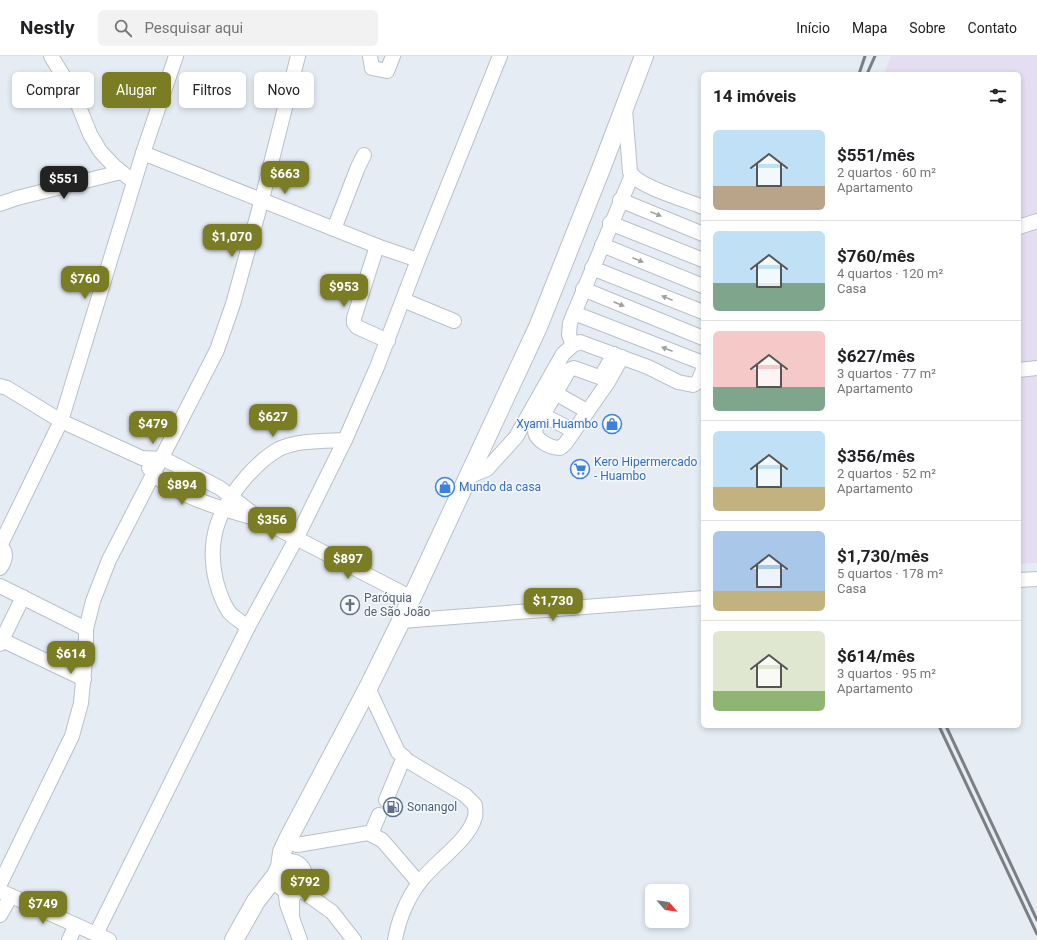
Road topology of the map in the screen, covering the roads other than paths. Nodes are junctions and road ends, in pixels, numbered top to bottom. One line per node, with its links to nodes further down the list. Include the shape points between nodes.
1 (51, 56): 11 (street, via 73,92 90,134 100,151)
2 (176, 56): 9 (street)
3 (298, 56): 14 (street)
4 (370, 56): 5 (street, via 372,68 387,72)
5 (393, 56)
6 (500, 56): 26 (street)
7 (644, 56): 8 (main road)
8 (625, 103): 12 (street); 52 (main road, via 538,327)
9 (143, 153): 13 (street); 14 (street)
10 (364, 155): 21 (street)
11 (121, 172): 13 (street); 16 (street)
12 (632, 175): 15 (street); 17 (street, via 648,186)
13 (134, 182): 46 (street)
14 (262, 199): 21 (street); 50 (street, via 233,304 217,350)
15 (620, 200): 19 (street); 22 (street, one-way to 22)
16 (0, 204)
17 (701, 206)
18 (1037, 221): 20 (street)
19 (610, 223): 23 (street); 25 (street)
20 (1021, 226)
21 (334, 229): 24 (street)
22 (701, 233)
23 (602, 245): 27 (street); 28 (street, one-way to 28)
24 (377, 246): 26 (street); 35 (street, via 354,323 357,328)
25 (701, 259)
26 (418, 260): 30 (street)
27 (592, 268): 29 (street); 31 (street, one-way to 27)
28 (701, 285)
29 (583, 289): 32 (street); 34 (street, one-way to 34)
30 (403, 300): 33 (street); 35 (street)
31 (701, 311)
32 (574, 313): 36 (street, via 569,335); 38 (street, one-way to 32)
33 (454, 321)
34 (701, 337)
35 (388, 341): 48 (street)
36 (573, 345): 37 (street, via 580,342); 52 (street, via 563,354 516,437 486,469)
37 (618, 356): 41 (street, via 678,382 693,385 698,382); 43 (street, via 599,377 574,368 569,370); 44 (street, via 608,382)
38 (701, 362)
39 (1037, 368): 40 (street)
40 (1021, 370)
41 (701, 375)
42 (2, 383): 46 (street)
43 (555, 394): 44 (street); 45 (street)
44 (587, 411): 47 (street)
45 (543, 415): 47 (street); 47 (street, via 535,429 535,435 555,448 560,448)
46 (61, 421): 49 (street); 57 (street, via 0,546 4,548 5,554)
47 (574, 431)
48 (345, 440): 53 (street, via 312,442 280,448 261,461); 56 (street)
49 (142, 458): 50 (street); 51 (street)
50 (163, 459): 51 (street); 53 (street)
51 (154, 475): 54 (street, via 211,506); 66 (street, via 109,560 93,601)
52 (468, 477): 62 (main road)
53 (230, 495): 54 (street); 55 (street)
54 (224, 509): 55 (street); 65 (street, via 216,526 212,546 214,570 220,596 230,613)
55 (261, 520): 56 (street)
56 (296, 539): 62 (street); 65 (street)
57 (0, 568)
58 (1037, 579): 59 (street)
59 (1021, 580)
60 (0, 586): 61 (street)
61 (23, 597): 66 (street); 67 (street)
62 (412, 598): 64 (main road)
63 (701, 598): 64 (street)
64 (401, 621): 69 (main road)
65 (248, 627): 82 (street)
66 (86, 629): 68 (street)
67 (1, 642): 68 (street)
68 (84, 679): 77 (street, via 81,703 72,736)
69 (368, 688): 70 (main road); 71 (street, via 398,752)
70 (338, 743): 75 (main road, via 327,782); 76 (main road, via 282,852)
71 (404, 757): 72 (street); 78 (street, via 466,795 475,805 476,817 468,830)
72 (386, 800)
73 (379, 815): 74 (street)
74 (371, 834): 75 (street); 78 (street, via 382,840)
75 (297, 845): 76 (main road)
76 (285, 877): 85 (main road, via 265,888); 86 (main road); 87 (street, via 286,904); 88 (street, via 332,912)
77 (0, 884)
78 (419, 884): 89 (street, via 406,906)
79 (5, 894): 80 (street); 81 (street)
80 (0, 915)
81 (76, 925): 82 (street); 83 (street)
82 (96, 934): 84 (street)
83 (69, 940)
84 (109, 940)
85 (234, 940)
86 (245, 940)
87 (300, 940)
88 (354, 940)
89 (395, 940)

